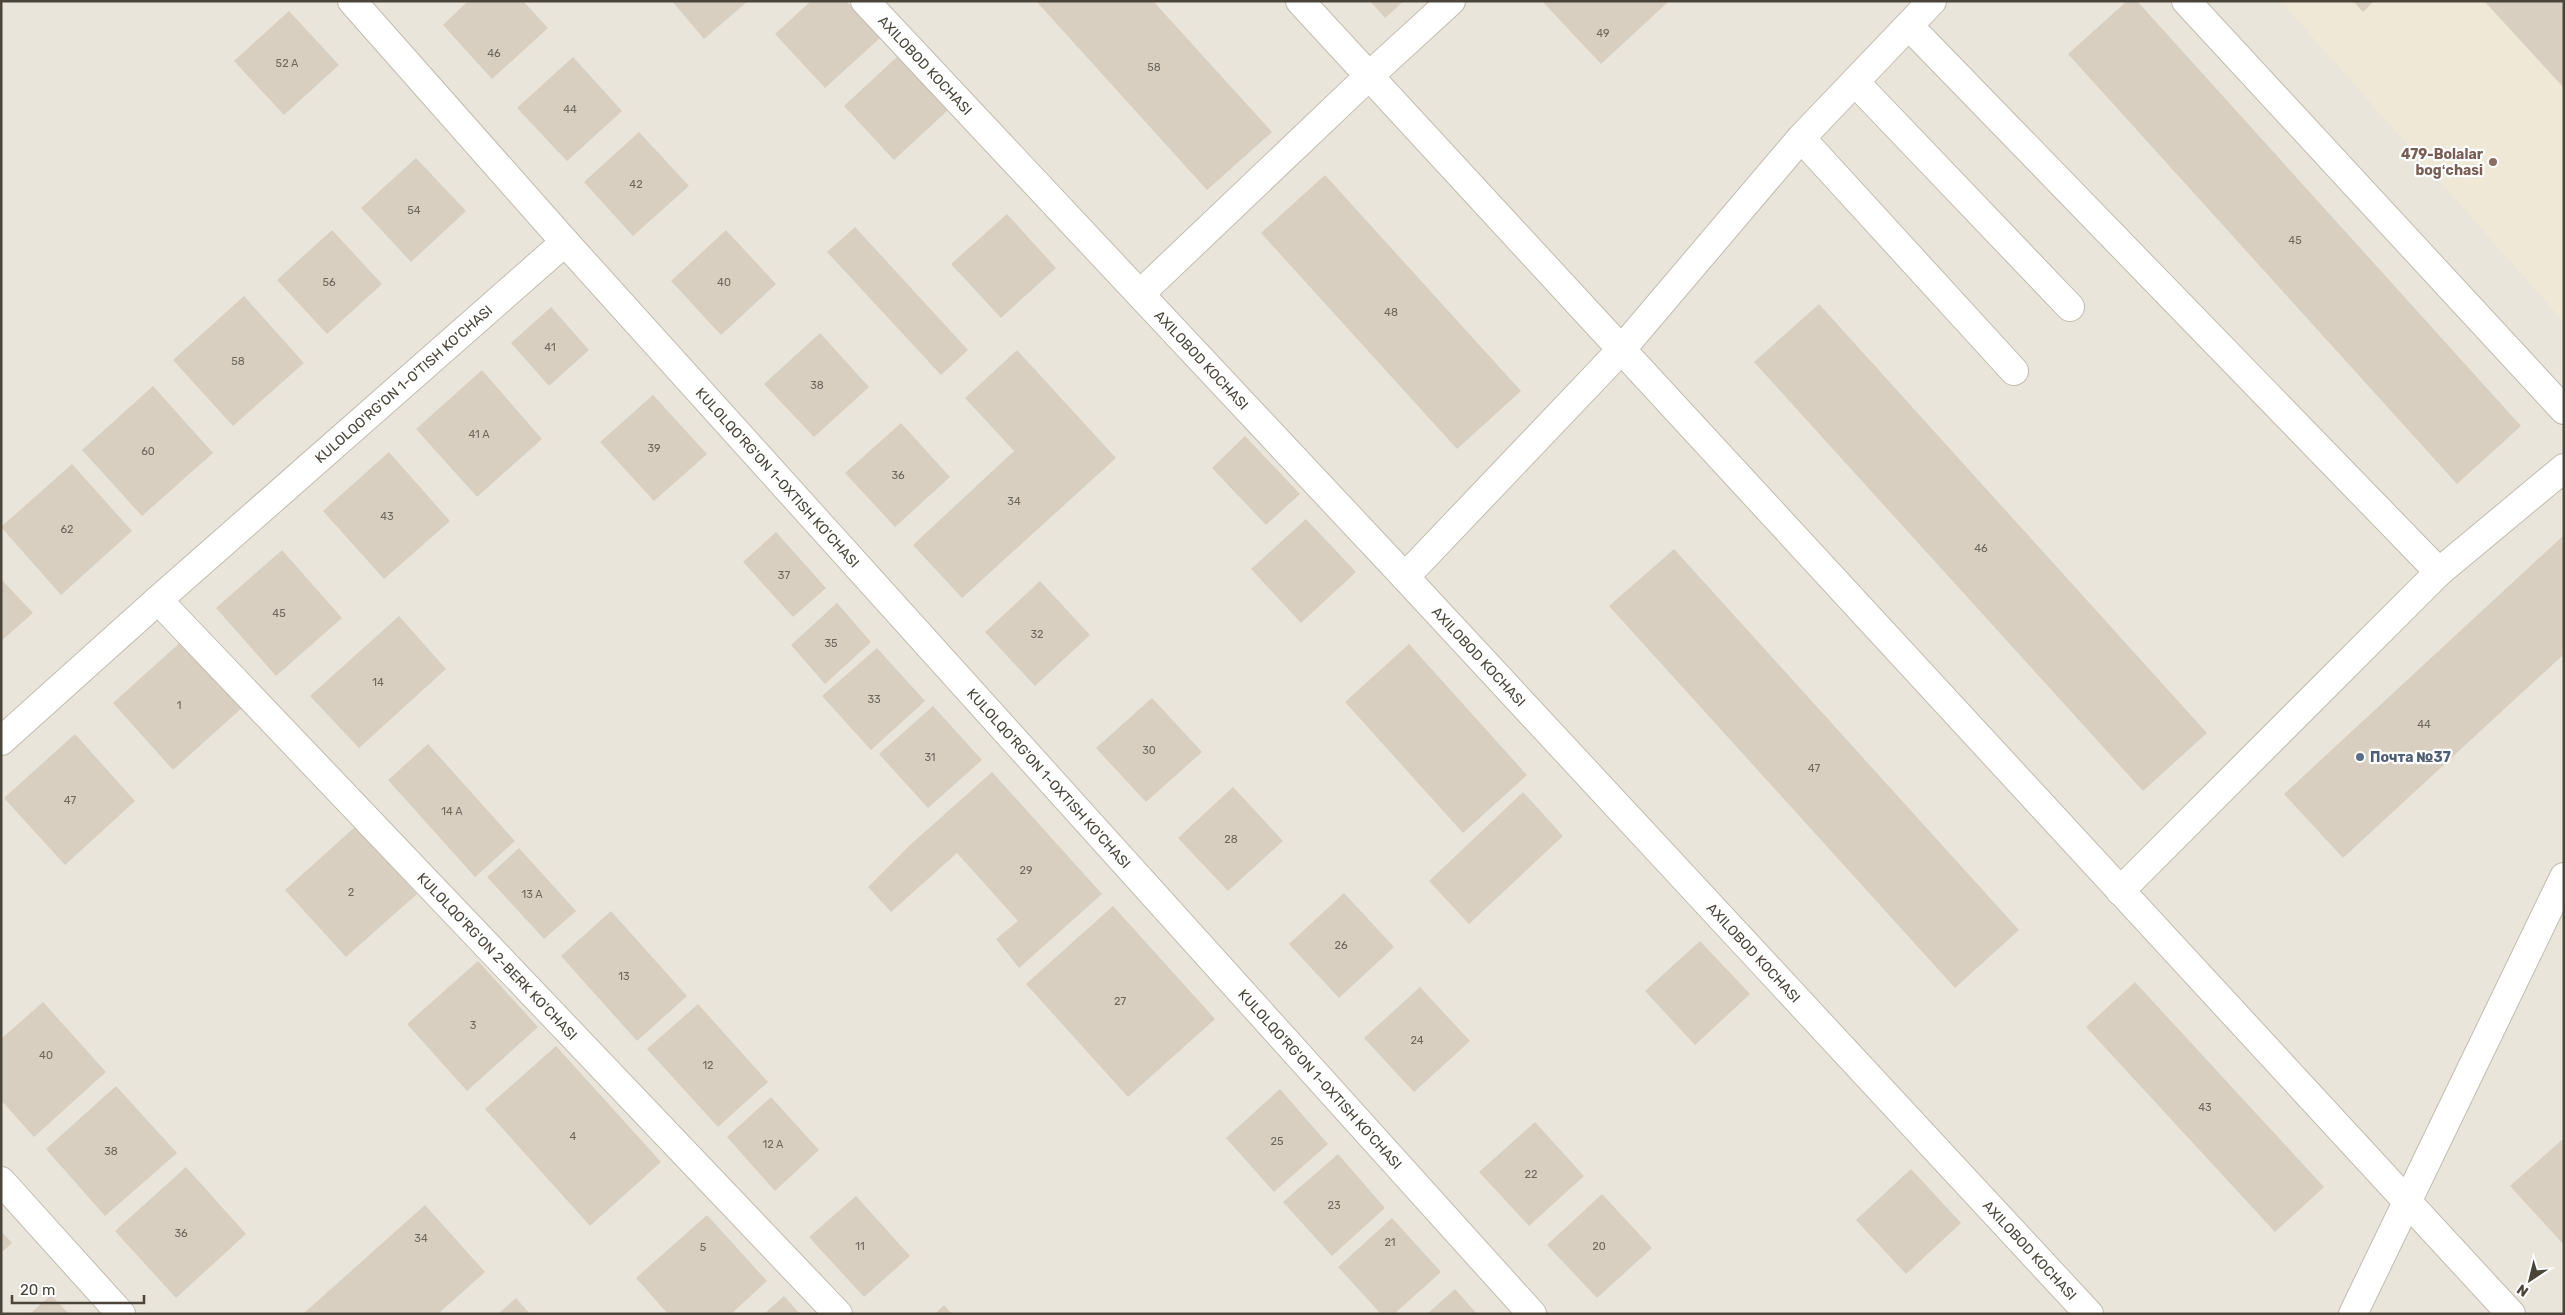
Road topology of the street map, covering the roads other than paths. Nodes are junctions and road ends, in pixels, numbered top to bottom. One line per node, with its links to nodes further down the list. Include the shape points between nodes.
1 (352, 1): 11 (street)
2 (864, 1): 12 (street, AXILOBOD KOCHASI)
3 (1300, 1): 8 (street)
4 (1451, 1): 8 (street)
5 (1932, 1): 7 (street)
6 (2186, 1): 16 (street)
7 (1909, 26): 9 (street); 18 (street)
8 (1368, 76): 12 (street); 14 (street)
9 (1856, 82): 10 (street); 13 (street)
10 (1801, 138): 14 (street); 15 (street)
11 (565, 242): 20 (street, KULOLQO'RG'ON 1-O'TISH KO'CHASI); 28 (street, KULOLQO'RG'ON 1-OXTISH KO'CHASI)
12 (1140, 294): 19 (street, AXILOBOD KOCHASI)
13 (2070, 307)
14 (1621, 350): 19 (street); 23 (street)
15 (2014, 371)
16 (2564, 410)
17 (2564, 468): 18 (street)
18 (2439, 572): 23 (street)
19 (1405, 577): 29 (street, AXILOBOD KOCHASI)
20 (158, 600): 21 (street, KULOLQO'RG'ON 1-O'TISH KO'CHASI); 27 (street, KULOLQO'RG'ON 2-BERK KO'CHASI)
21 (1, 741)
22 (2564, 876): 25 (street)
23 (2120, 891): 25 (street)
24 (1, 1181): 26 (street)
25 (2407, 1199): 30 (street); 31 (street)
26 (121, 1314)
27 (838, 1314)
28 (1532, 1314)
29 (2089, 1314)
30 (2352, 1314)
31 (2511, 1314)

